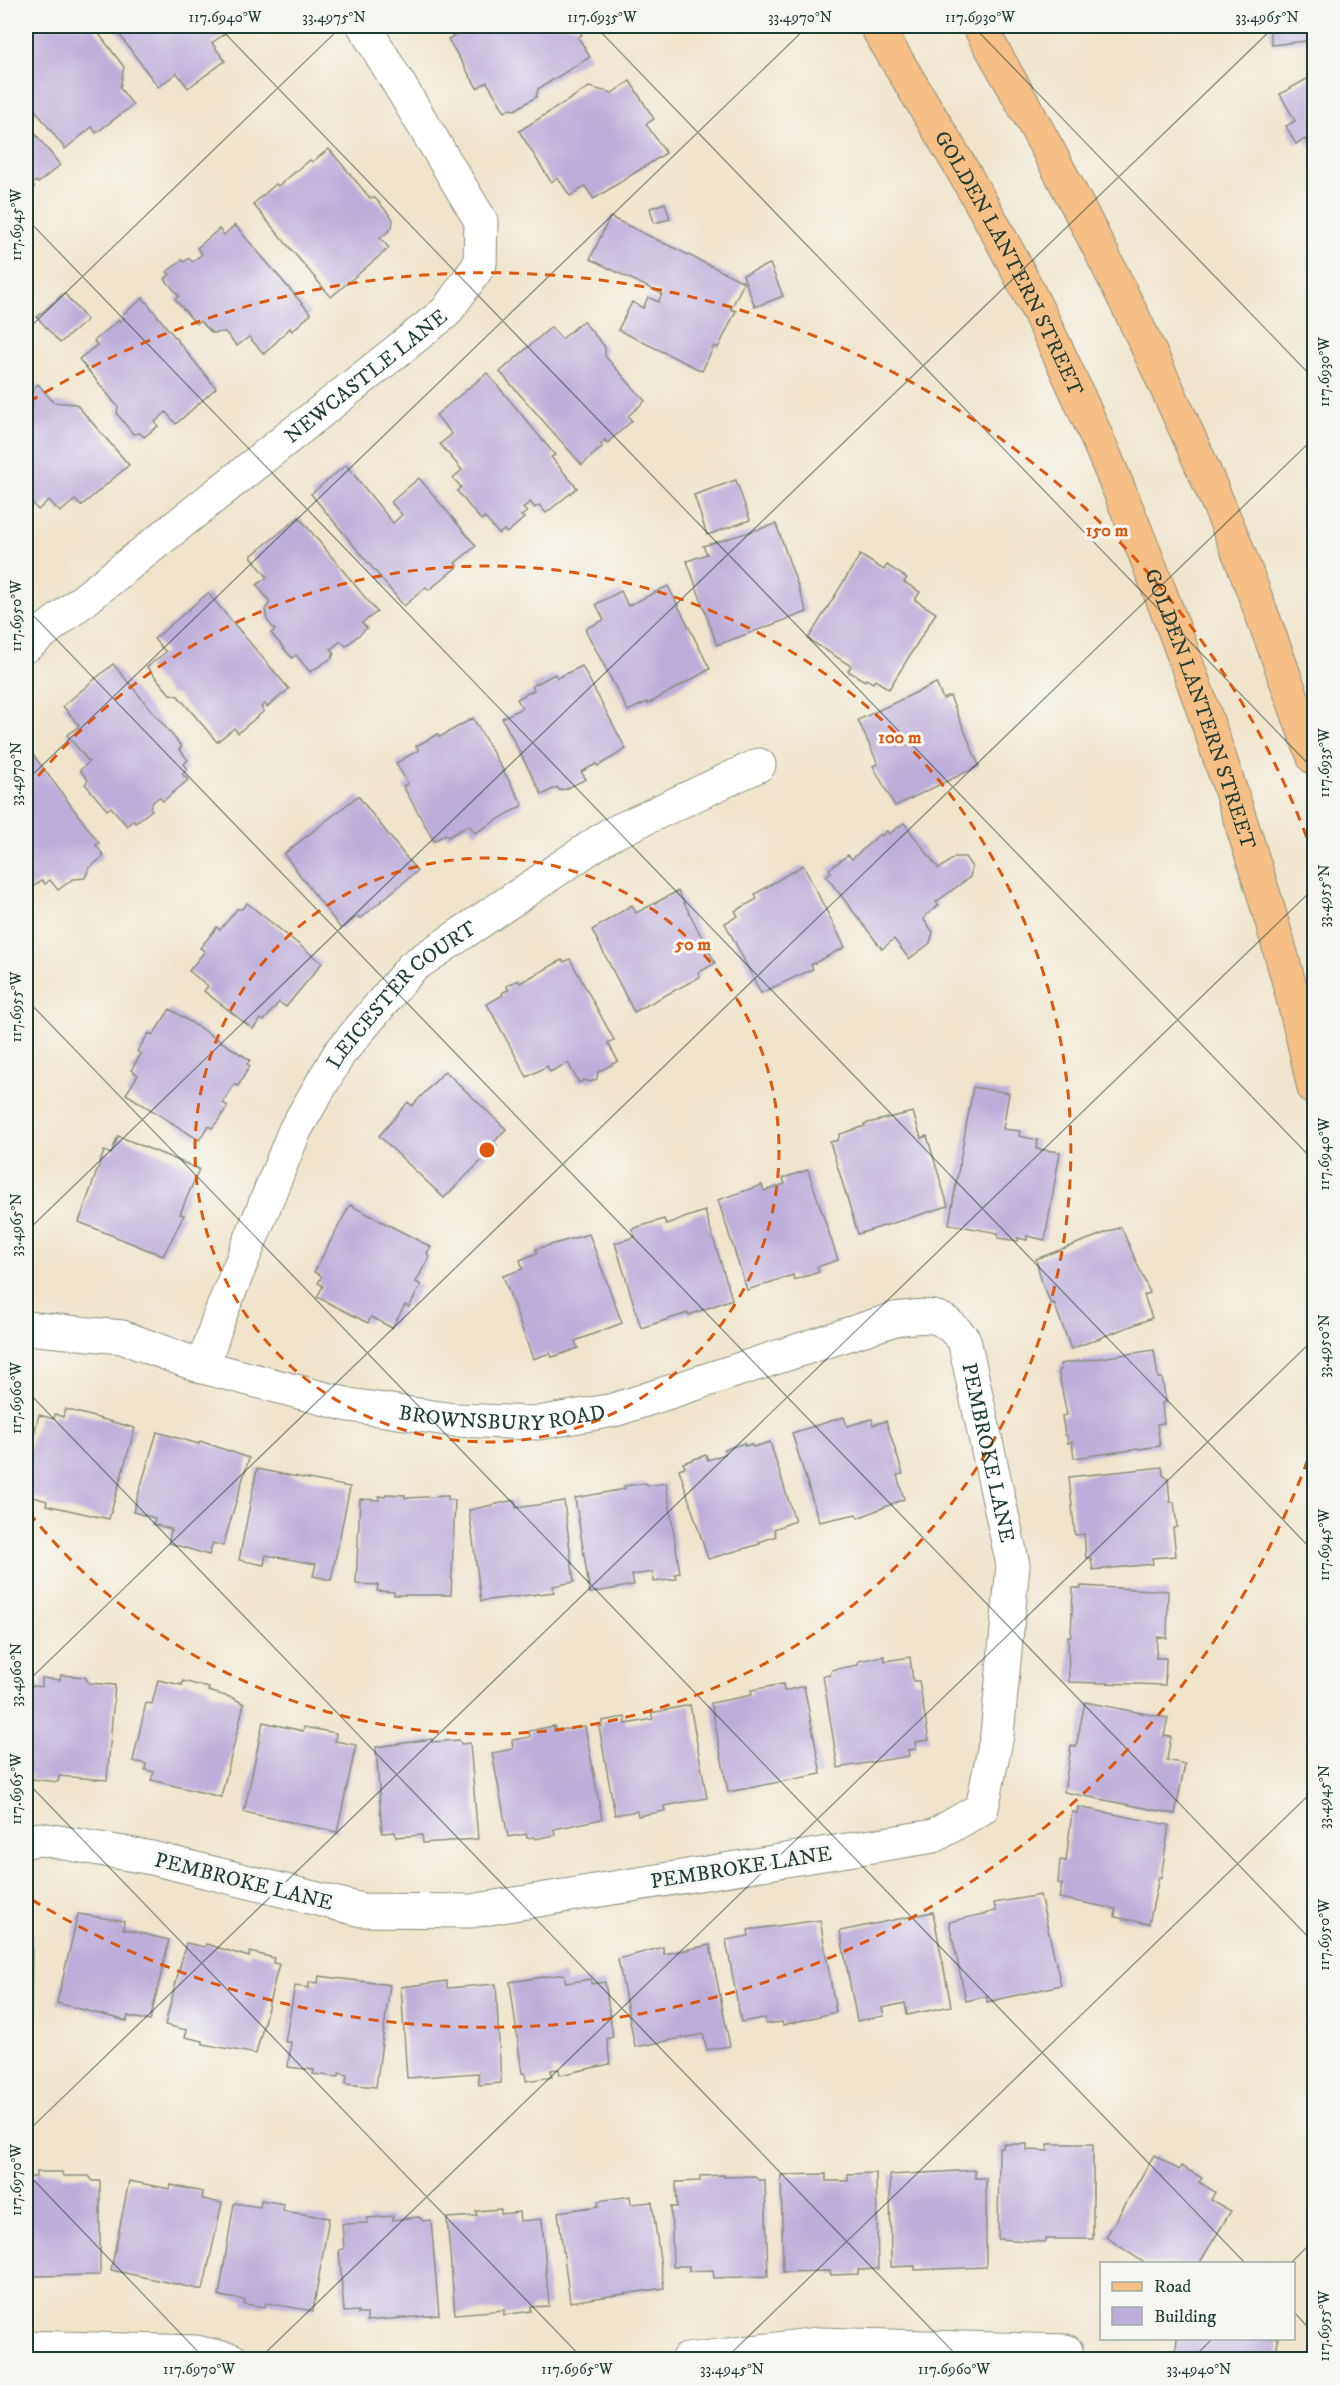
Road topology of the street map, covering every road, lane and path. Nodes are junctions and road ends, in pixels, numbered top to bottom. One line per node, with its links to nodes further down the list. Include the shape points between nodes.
1 (364, 26): 4 (street, NEWCASTLE LANE, via 481,221 480,264 446,312)
2 (876, 26): 7 (main road, GOLDEN LANTERN STREET, via 959,160 1022,278 1095,433 1148,559 1232,793 1275,928)
3 (980, 26): 5 (main road, via 1124,296 1229,530)
4 (26, 646)
5 (1314, 758)
6 (759, 765): 10 (street, LEICESTER COURT, via 609,835 412,967 339,1054 295,1130 218,1320)
7 (1314, 1089)
8 (26, 1328): 10 (street, BROWNSBURY ROAD, via 122,1337)
9 (964, 1340): 10 (street, BROWNSBURY ROAD, via 946,1320 926,1315 895,1319 614,1410 538,1423 454,1420 349,1405); 11 (street, PEMBROKE LANE, via 1013,1565 997,1735 982,1808 934,1836 471,1911 362,1910 152,1858 41,1839)
10 (203, 1367)
11 (26, 1841)
12 (26, 2347): 14 (street, via 196,2352)
13 (1066, 2351): 15 (street, via 818,2344)
14 (232, 2360)
15 (687, 2360)

